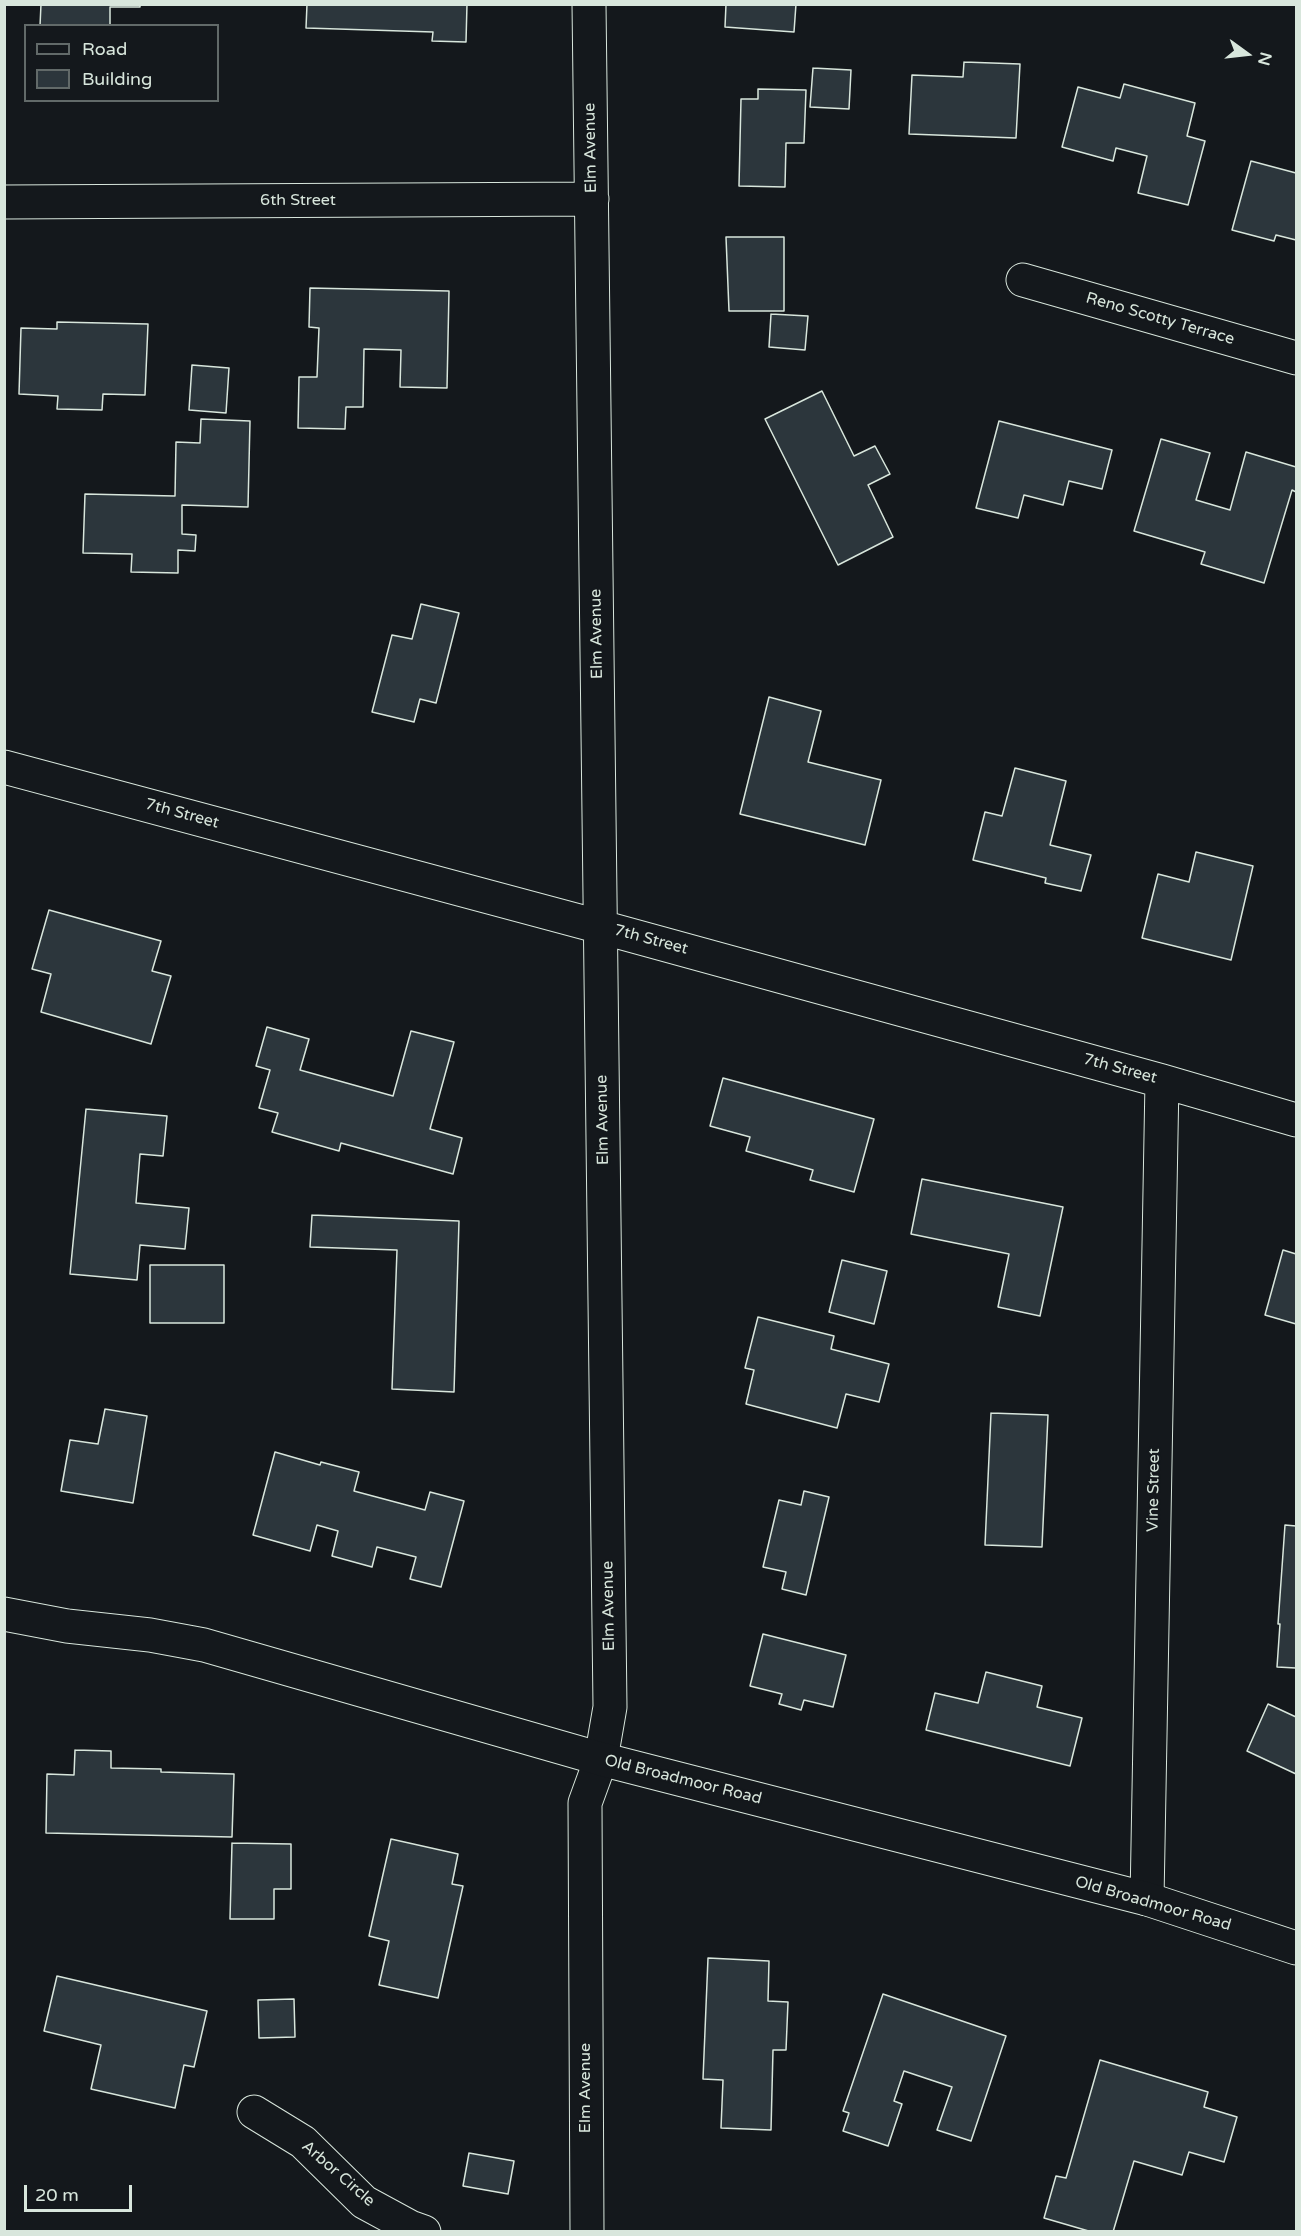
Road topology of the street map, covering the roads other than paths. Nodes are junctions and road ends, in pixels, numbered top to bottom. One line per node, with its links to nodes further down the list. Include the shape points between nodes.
1 (589, 4): 2 (street, Elm Avenue)
2 (592, 199): 3 (street, 6th Street); 7 (street, Elm Avenue)
3 (4, 202)
4 (1023, 280): 5 (street, Reno Scotty Terrace)
5 (1296, 358)
6 (4, 767): 7 (street, 7th Street)
7 (601, 927): 8 (street, 7th Street); 13 (street, Elm Avenue, via 610,1707)
8 (1161, 1081): 9 (street, 7th Street); 14 (street, Vine Street)
9 (1296, 1120)
10 (4, 1614): 11 (street, Old Broadmoor Road)
11 (67, 1626): 12 (street, Old Broadmoor Road); 13 (street, Old Broadmoor Road, via 204,1645)
12 (4, 1637)
13 (601, 1759): 14 (street, Old Broadmoor Road); 18 (street, Elm Avenue, via 585,1803)
14 (1147, 1899): 15 (street, Old Broadmoor Road)
15 (1296, 1948)
16 (254, 2112): 17 (street, Arbor Circle, via 303,2142 364,2202)
17 (424, 2232)
18 (587, 2232)

